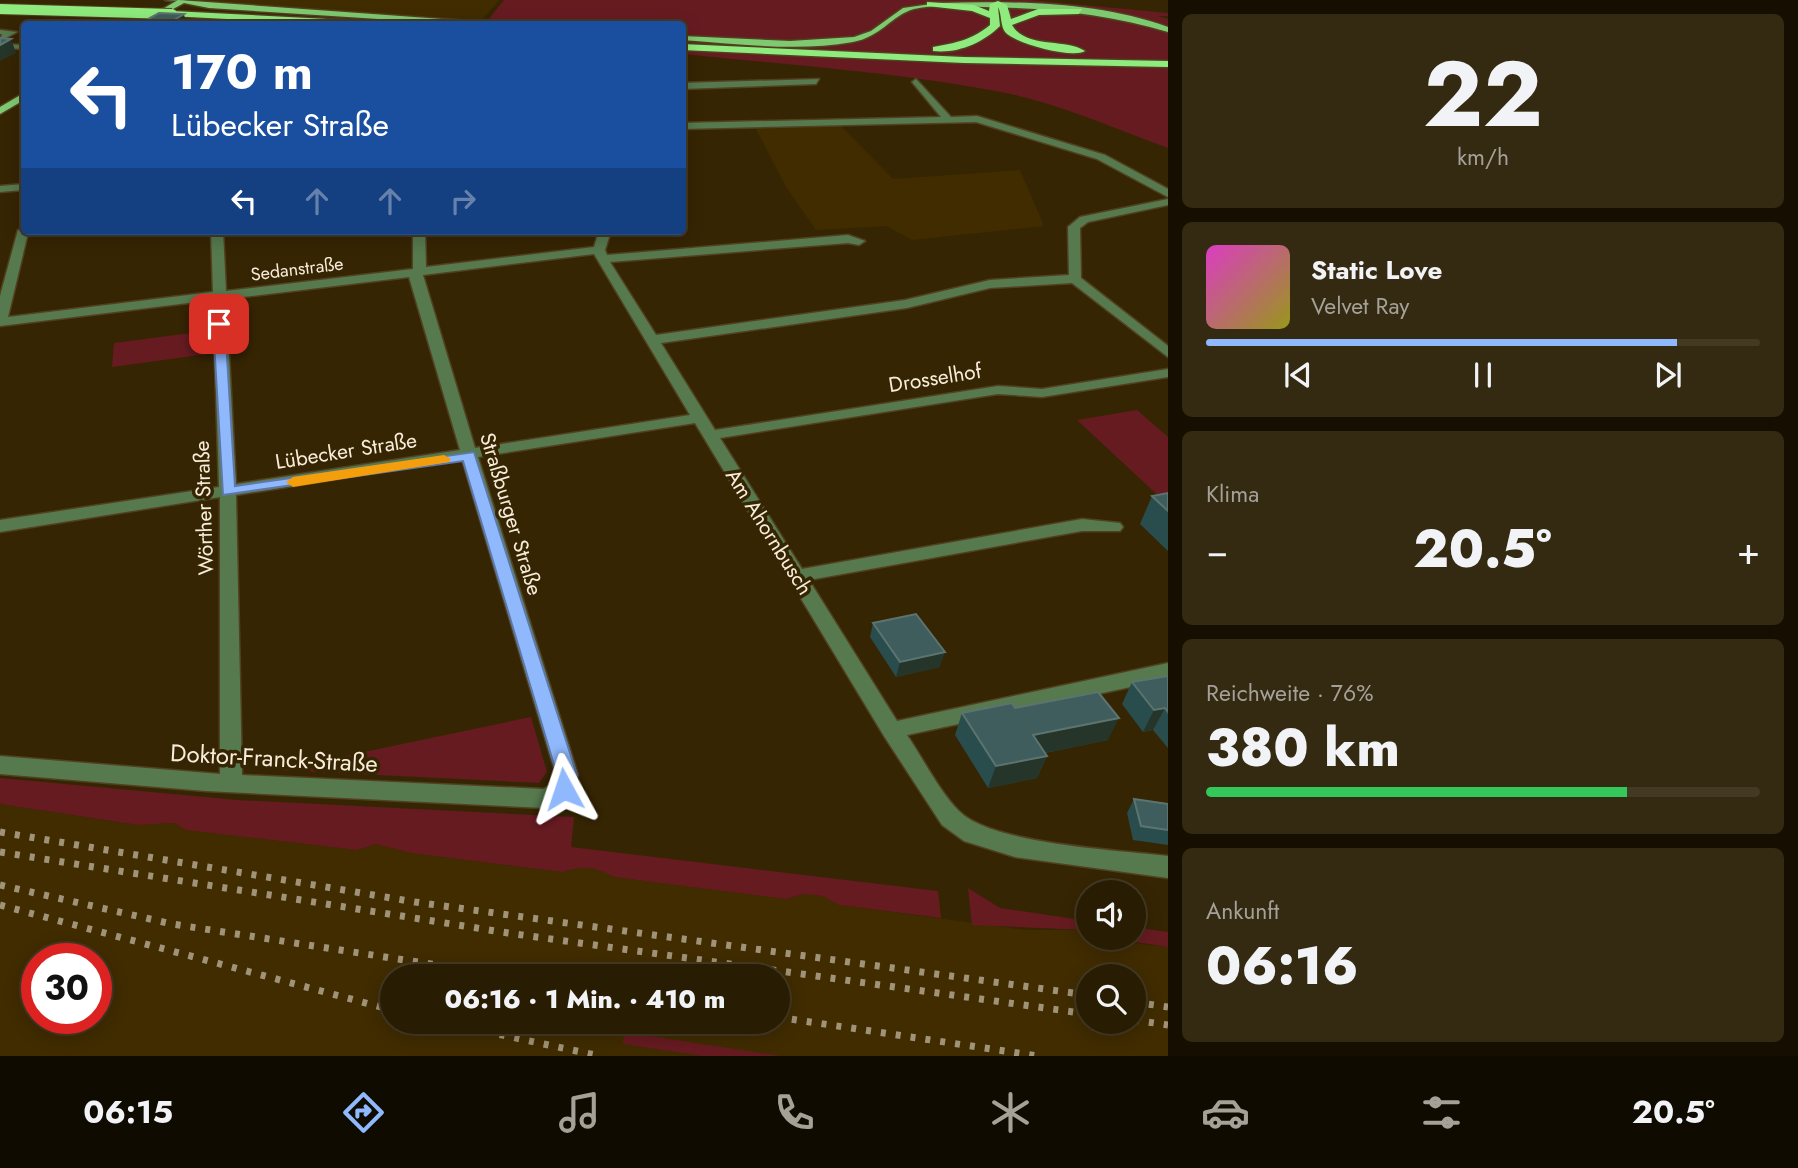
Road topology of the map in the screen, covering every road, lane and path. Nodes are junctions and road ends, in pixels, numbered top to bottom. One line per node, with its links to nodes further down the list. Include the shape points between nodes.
1 (169, 0): 2 (street)
2 (182, 0): 5 (main road); 9 (main road)
3 (930, 4): 4 (main road); 10 (highway, via 974,8); 20 (main road, via 899,13 873,34 842,40)
4 (999, 4): 6 (main road); 10 (highway, via 993,6); 16 (highway, via 1004,6)
5 (209, 6): 9 (main road); 14 (main road)
6 (1051, 8): 8 (main road); 15 (main road, via 1112,10)
7 (0, 11): 9 (highway, bridge)
8 (1079, 11): 16 (highway, via 1038,12); 17 (main road, via 1120,15)
9 (168, 14): 11 (main road); 12 (highway); 13 (highway)
10 (994, 17): 25 (highway, via 995,26 970,43 947,49)
11 (149, 21)
12 (260, 21)
13 (307, 21)
14 (438, 21)
15 (1168, 21)
16 (1007, 24): 26 (highway, via 1018,37 1051,47)
17 (1168, 30)
18 (0, 32): 19 (street, via 13,32)
19 (0, 39)
20 (686, 42)
21 (686, 42): 25 (highway)
22 (686, 42): 26 (highway, via 964,60)
23 (0, 46): 24 (street)
24 (21, 47)
25 (872, 52): 26 (highway)
26 (1168, 62)
27 (816, 81): 29 (street)
28 (916, 82): 32 (street)
29 (686, 86)
30 (21, 98): 31 (main road)
31 (0, 111)
32 (947, 118): 33 (street); 36 (street, via 998,123 1101,157)
33 (686, 125)
34 (21, 187): 35 (street)
35 (0, 189)
36 (1168, 194)
37 (1168, 202): 45 (street, via 1076,223)
38 (22, 235): 47 (street)
39 (217, 235): 46 (street, Wörther Straße)
40 (419, 235): 44 (street, Straßburger Straße)
41 (604, 235): 43 (street)
42 (859, 241): 43 (street, Sedanstraße)
43 (601, 254): 44 (street, Sedanstraße); 48 (street, Am Ahornbusch)
44 (418, 272): 46 (street, Sedanstraße); 53 (street, Straßburger Straße, via 415,278)
45 (1075, 279): 48 (street, via 959,289 886,307); 49 (street)
46 (218, 296): 47 (street, Sedanstraße); 54 (street, Wörther Straße)
47 (0, 322)
48 (650, 340): 51 (street, Am Ahornbusch)
49 (1168, 353)
50 (1168, 373): 52 (street, Drosselhof, via 1042,393 998,390)
51 (698, 418): 52 (street, Am Ahornbusch); 53 (street, Lübecker Straße)
52 (710, 435): 57 (street, Am Ahornbusch)
53 (469, 456): 54 (street, Lübecker Straße); 62 (street, Straßburger Straße, via 567,775 564,789)
54 (228, 492): 55 (street, Lübecker Straße); 61 (street, Wörther Straße)
55 (0, 526)
56 (1114, 527): 57 (street, via 1082,525)
57 (797, 576): 59 (street, Am Ahornbusch)
58 (1168, 671): 59 (street)
59 (892, 730): 63 (street, Am Ahornbusch, via 958,826 1015,847)
60 (0, 765): 61 (street, Doktor-Franck-Straße)
61 (231, 783): 62 (street, Doktor-Franck-Straße)
62 (545, 799)
63 (1168, 867)

